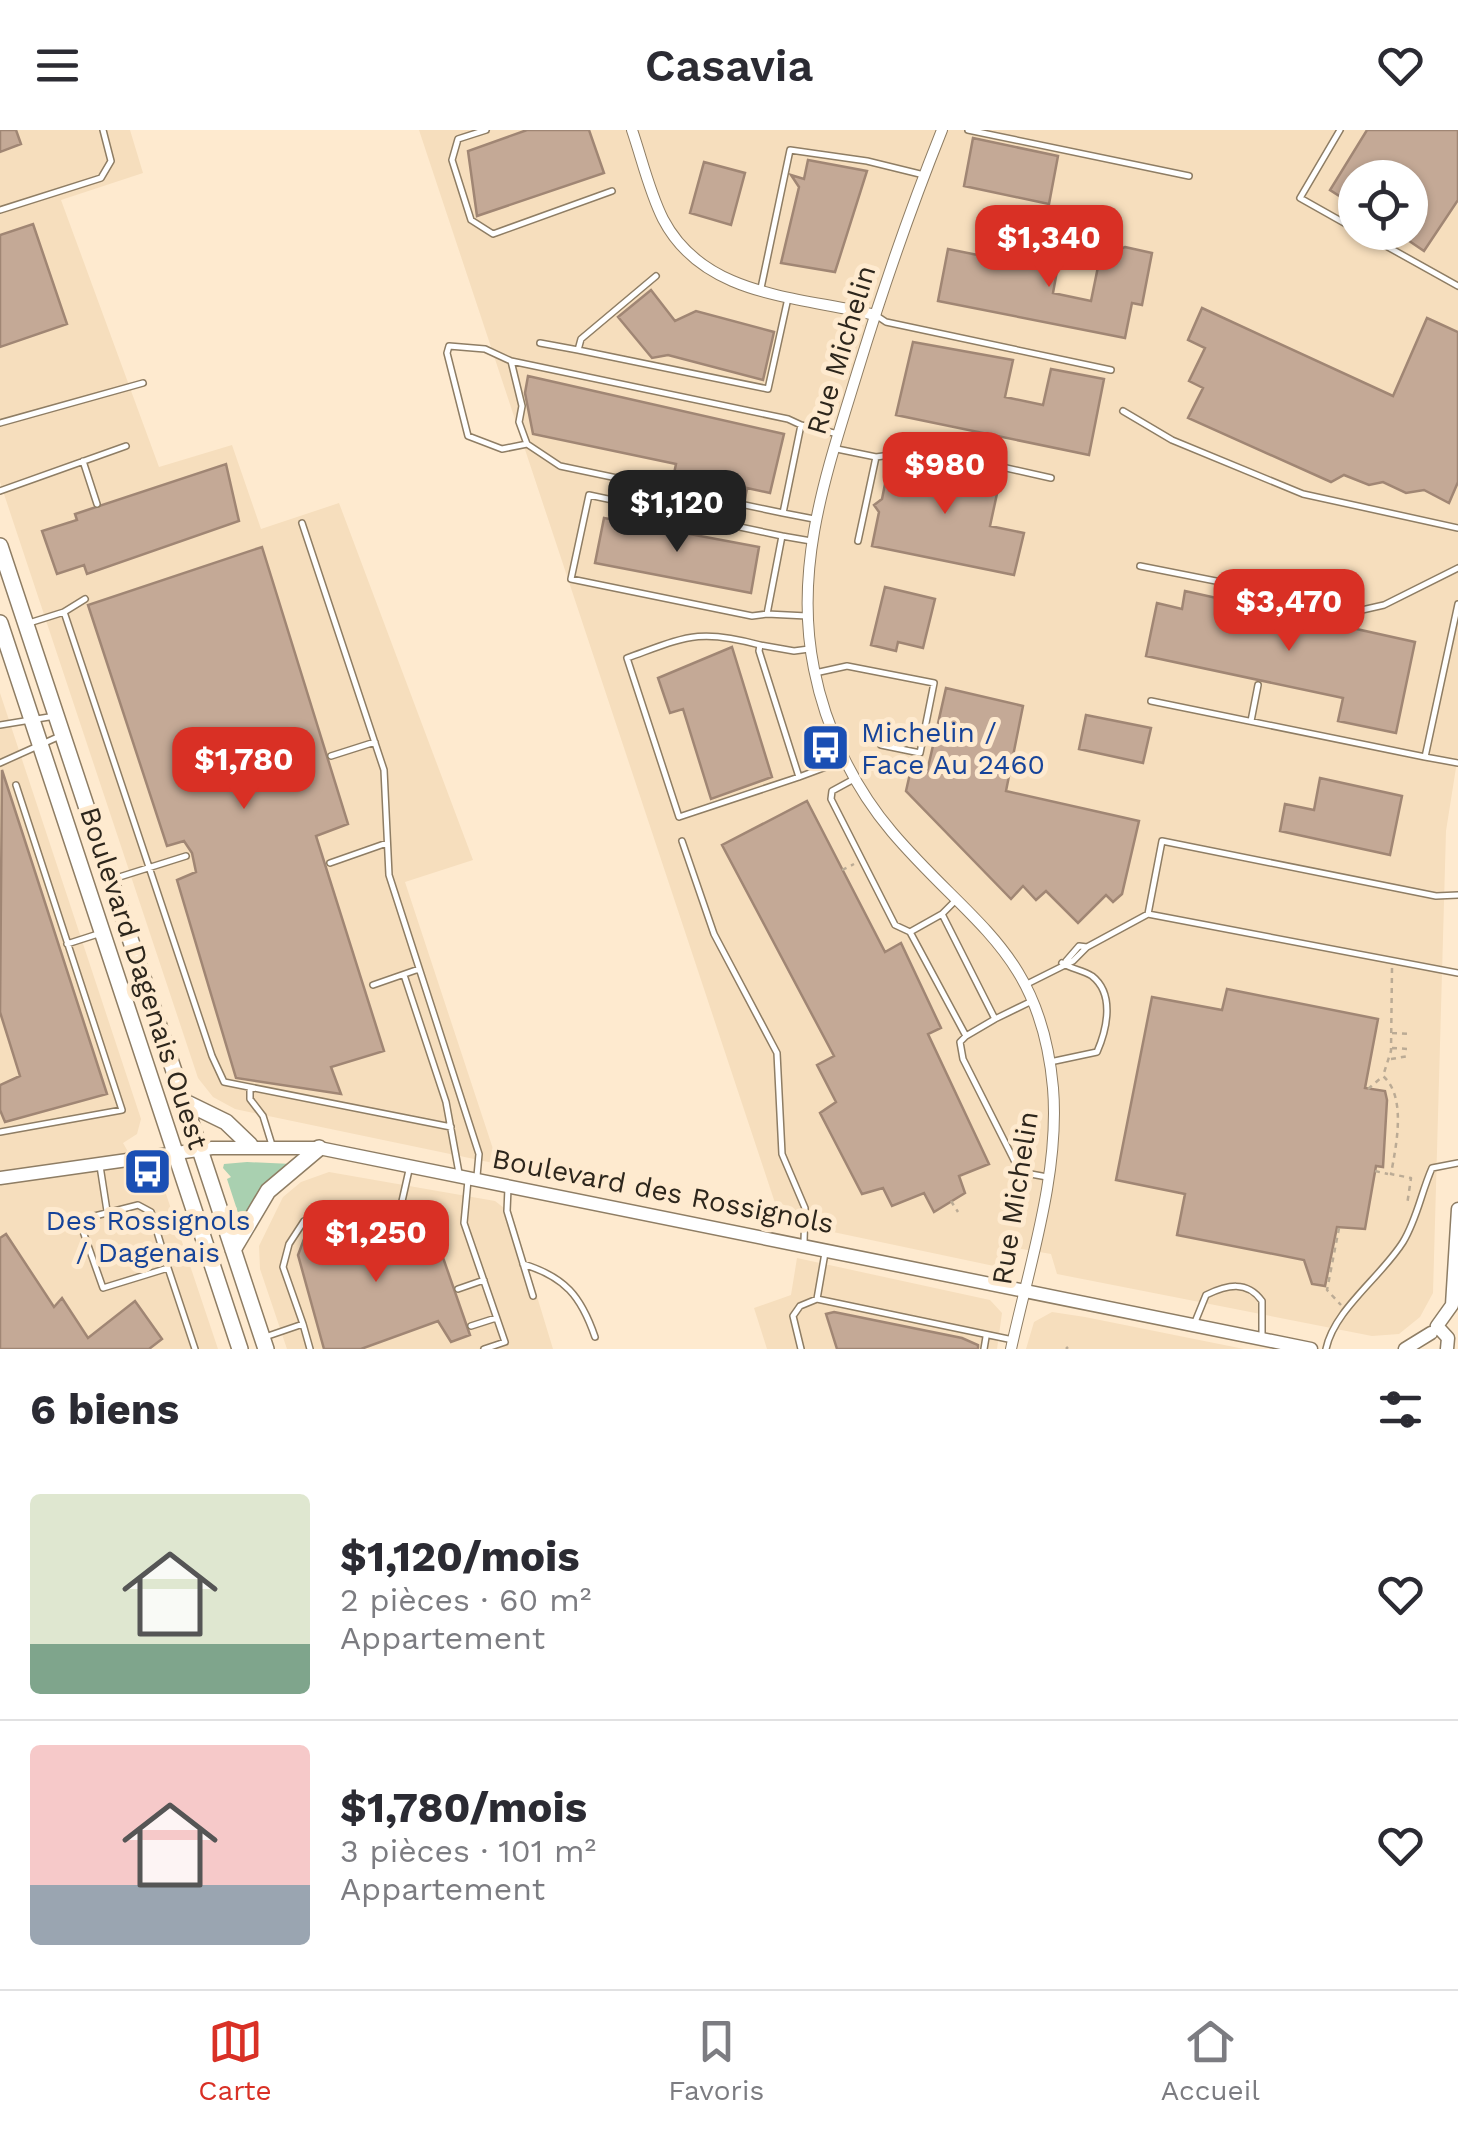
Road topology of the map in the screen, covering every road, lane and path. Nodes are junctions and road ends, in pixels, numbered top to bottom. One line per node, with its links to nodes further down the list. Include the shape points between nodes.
1 (103, 130): 10 (lane, via 111,161 101,178)
2 (486, 130): 9 (lane, via 458,139 452,160 471,220 493,234)
3 (632, 130): 15 (street, via 658,208 678,242 714,274)
4 (942, 130): 7 (street, Rue Michelin)
5 (968, 130): 8 (lane)
6 (1340, 130): 11 (lane, via 1300,198)
7 (924, 176): 15 (lane, via 790,150); 17 (street, Rue Michelin)
8 (1189, 176)
9 (612, 191)
10 (0, 210)
11 (1338, 220)
12 (1393, 250): 14 (lane)
13 (656, 276): 19 (lane, via 581,339)
14 (1458, 286)
15 (760, 291): 16 (street)
16 (788, 297): 17 (street); 19 (lane, via 768,389)
17 (875, 314): 21 (lane, via 886,322); 26 (street, Rue Michelin)
18 (540, 343): 19 (lane)
19 (578, 350)
20 (510, 361): 25 (lane); 27 (lane); 27 (lane, via 466,346 446,352 468,436 502,449)
21 (1112, 370)
22 (143, 383): 24 (lane)
23 (1122, 411): 38 (lane, via 1172,440 1302,494)
24 (0, 422)
25 (801, 426): 26 (lane); 35 (lane)
26 (838, 434): 29 (street, Rue Michelin)
27 (527, 444): 35 (lane, via 560,466)
28 (126, 446): 31 (lane)
29 (834, 448): 30 (lane); 36 (street, Rue Michelin)
30 (876, 457): 32 (lane, via 926,450); 40 (lane)
31 (82, 462): 33 (lane); 34 (lane)
32 (1051, 478)
33 (0, 491)
34 (97, 504)
35 (783, 513): 36 (lane)
36 (814, 519): 41 (street, Rue Michelin)
37 (302, 523): 62 (lane)
38 (1458, 528)
39 (782, 536): 41 (lane); 48 (lane); 48 (lane, via 589,496 572,579)
40 (858, 541)
41 (810, 542): 49 (street, Rue Michelin)
42 (0, 546): 51 (main road, Boulevard Dagenais Ouest)
43 (1140, 566): 44 (lane, via 1362,610)
44 (1458, 568)
45 (85, 599): 47 (lane)
46 (1458, 604): 66 (lane)
47 (64, 612): 51 (lane); 78 (lane)
48 (767, 614): 49 (lane)
49 (807, 616): 53 (street, Rue Michelin)
50 (0, 624): 58 (main road, Boulevard Dagenais Ouest)
51 (26, 624): 57 (main road, Boulevard Dagenais Ouest)
52 (760, 645): 53 (lane); 70 (lane); 70 (lane, via 710,632 627,658 679,817)
53 (810, 649): 54 (street, Rue Michelin)
54 (815, 673): 64 (lane, via 847,666 934,684 920,753); 67 (street, Rue Michelin)
55 (1258, 685): 59 (lane)
56 (1151, 701): 59 (lane)
57 (56, 716): 58 (lane); 61 (main road, Boulevard Dagenais Ouest)
58 (33, 722): 60 (lane); 63 (main road, Boulevard Dagenais Ouest)
59 (1250, 722): 66 (lane)
60 (0, 725)
61 (63, 736): 63 (lane); 80 (main road, Boulevard Dagenais Ouest)
62 (376, 742): 65 (lane); 74 (lane)
63 (40, 743): 68 (lane); 85 (main road, Boulevard Dagenais Ouest)
64 (881, 744)
65 (331, 756)
66 (1425, 758): 69 (lane)
67 (845, 760): 70 (lane); 71 (street, Rue Michelin)
68 (0, 763)
69 (1458, 763)
70 (799, 777)
71 (856, 778): 82 (street, Rue Michelin, via 895,835); 86 (lane, via 832,791 831,799 895,926)
72 (16, 786): 87 (lane)
73 (682, 841): 131 (lane, via 714,934 777,1054 782,1154 805,1208)
74 (387, 843): 76 (lane); 89 (lane, via 388,876)
75 (186, 856): 78 (lane)
76 (330, 863)
77 (850, 866): 79 (path)
78 (149, 868): 80 (lane); 107 (lane, via 216,1069 230,1086)
79 (842, 870)
80 (110, 880): 108 (main road, Boulevard Dagenais Ouest)
81 (1458, 895): 84 (lane, via 1162,841)
82 (958, 896): 83 (lane); 93 (street, Rue Michelin, via 993,933)
83 (942, 914): 86 (lane); 96 (lane)
84 (1148, 914): 88 (lane); 91 (lane)
85 (102, 932): 87 (lane); 115 (main road, Boulevard Dagenais Ouest)
86 (910, 932): 99 (lane)
87 (67, 944): 110 (lane, via 122,1110)
88 (1064, 962): 93 (lane); 104 (lane, via 1095,978 1107,1013 1097,1052)
89 (419, 969): 92 (lane); 121 (lane, via 479,1154)
90 (1392, 971): 97 (path)
91 (1458, 973)
92 (404, 974): 94 (lane); 109 (lane)
93 (1025, 984): 95 (street, Rue Michelin)
94 (373, 985)
95 (1032, 1000): 96 (lane); 104 (street, Rue Michelin)
96 (995, 1018): 99 (lane)
97 (1391, 1033): 98 (path); 100 (path)
98 (1410, 1034)
99 (966, 1036): 122 (lane, via 962,1059 1020,1172)
100 (1390, 1048): 101 (path); 103 (path)
101 (1410, 1049)
102 (1409, 1056): 103 (path)
103 (1390, 1059): 105 (path)
104 (1050, 1062): 122 (street, Rue Michelin, via 1054,1115)
105 (1383, 1076): 106 (path); 120 (path, via 1394,1088 1396,1108)
106 (1368, 1089)
107 (250, 1090): 109 (lane); 111 (lane)
108 (184, 1102): 112 (main road, via 226,1122); 114 (main road, Boulevard Dagenais Ouest)
109 (451, 1128): 121 (lane)
110 (0, 1132)
111 (272, 1145): 112 (street, Boulevard des Rossignols); 113 (street, Boulevard des Rossignols)
112 (250, 1146): 114 (street, Boulevard des Rossignols)
113 (319, 1148): 118 (street, Boulevard des Rossignols); 132 (main road, via 268,1191)
114 (200, 1150): 115 (street, Boulevard des Rossignols); 132 (main road, Boulevard Dagenais Ouest)
115 (175, 1152): 116 (street, Boulevard des Rossignols); 153 (main road, Boulevard Dagenais Ouest)
116 (100, 1163): 123 (street, Boulevard des Rossignols); 128 (lane)
117 (1458, 1163): 159 (lane, via 1432,1168 1404,1239 1333,1324)
118 (410, 1166): 121 (street, Boulevard des Rossignols); 143 (lane, via 398,1218 334,1206 298,1228 284,1267)
119 (1375, 1172): 120 (path)
120 (1391, 1174): 126 (path, via 1410,1178)
121 (468, 1177): 124 (street, Boulevard des Rossignols); 136 (lane, via 464,1222)
122 (1047, 1177): 138 (street, Rue Michelin)
123 (0, 1178)
124 (509, 1185): 131 (street, Boulevard des Rossignols); 134 (lane, via 507,1211)
125 (951, 1201): 129 (path)
126 (1405, 1204)
127 (1458, 1209): 146 (street, via 1452,1305)
128 (107, 1212): 135 (lane, via 148,1209); 135 (lane, via 79,1220 103,1288)
129 (958, 1212)
130 (1339, 1228): 141 (path, via 1327,1290)
131 (803, 1246): 133 (street, Boulevard des Rossignols)
132 (233, 1250): 150 (main road, Boulevard Dagenais Ouest)
133 (826, 1250): 138 (street, Boulevard des Rossignols); 140 (lane)
134 (523, 1264): 139 (lane); 147 (lane, via 573,1289)
135 (168, 1268): 152 (lane)
136 (484, 1280): 137 (lane); 142 (lane)
137 (458, 1289)
138 (1024, 1291): 144 (street, Boulevard des Rossignols); 151 (street, Rue Michelin)
139 (533, 1296)
140 (817, 1299): 148 (lane); 156 (lane, via 792,1316)
141 (1340, 1305)
142 (496, 1318): 145 (lane); 155 (lane, via 505,1342)
143 (303, 1324): 150 (lane); 154 (lane)
144 (1194, 1325): 149 (street, Boulevard des Rossignols); 149 (lane, via 1206,1294 1240,1286 1253,1290 1264,1308)
145 (471, 1326)
146 (1434, 1329): 160 (street); 161 (street, via 1448,1338)
147 (594, 1337)
148 (986, 1337): 151 (lane); 157 (lane)
149 (1261, 1339): 158 (street, Boulevard des Rossignols)
150 (264, 1343)
151 (1012, 1344)
152 (195, 1349)
153 (240, 1349)
154 (310, 1349)
155 (484, 1349)
156 (801, 1349)
157 (984, 1349)
158 (1311, 1349)
159 (1326, 1349)
160 (1405, 1349)
161 (1447, 1349)

